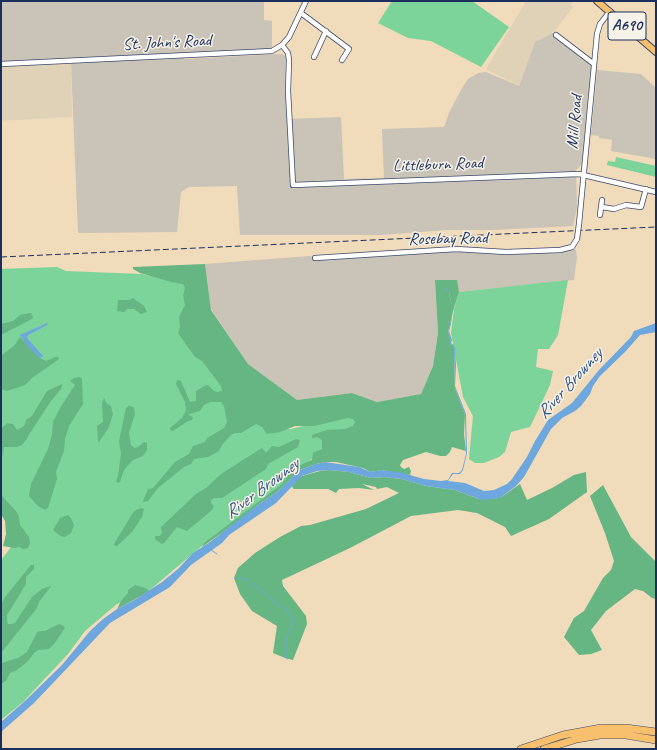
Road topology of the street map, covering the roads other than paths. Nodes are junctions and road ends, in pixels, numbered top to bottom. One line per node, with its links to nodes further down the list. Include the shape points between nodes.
1 (306, 1): 4 (street)
2 (597, 1): 3 (main road, A690)
3 (610, 12): 8 (main road, A690); 12 (street, Mill Road, via 598,27)
4 (301, 14): 5 (street); 7 (street, via 289,38)
5 (326, 31): 9 (street); 10 (street, via 349,49)
6 (556, 35): 12 (street)
7 (282, 45): 11 (street, St. John's Road, via 272,51); 13 (street, Littleburn Road, via 288,53 289,60 293,185)
8 (656, 52)
9 (314, 57)
10 (342, 60)
11 (1, 64)
12 (594, 64): 13 (street, Mill Road)
13 (584, 174): 14 (street, Littleburn Road); 19 (street, Mill Road, bridge)
14 (646, 189): 15 (street, Littleburn Road); 17 (street, via 641,207)
15 (656, 192)
16 (602, 200): 17 (street)
17 (602, 207): 18 (street)
18 (600, 215)
19 (577, 239): 20 (street, Rosebay Road, via 572,247 560,250 449,250)
20 (315, 258)
21 (656, 732): 23 (highway, via 601,728 563,735)
22 (656, 740): 24 (highway, via 626,735 600,736 577,739)
23 (521, 749)
24 (544, 749)

